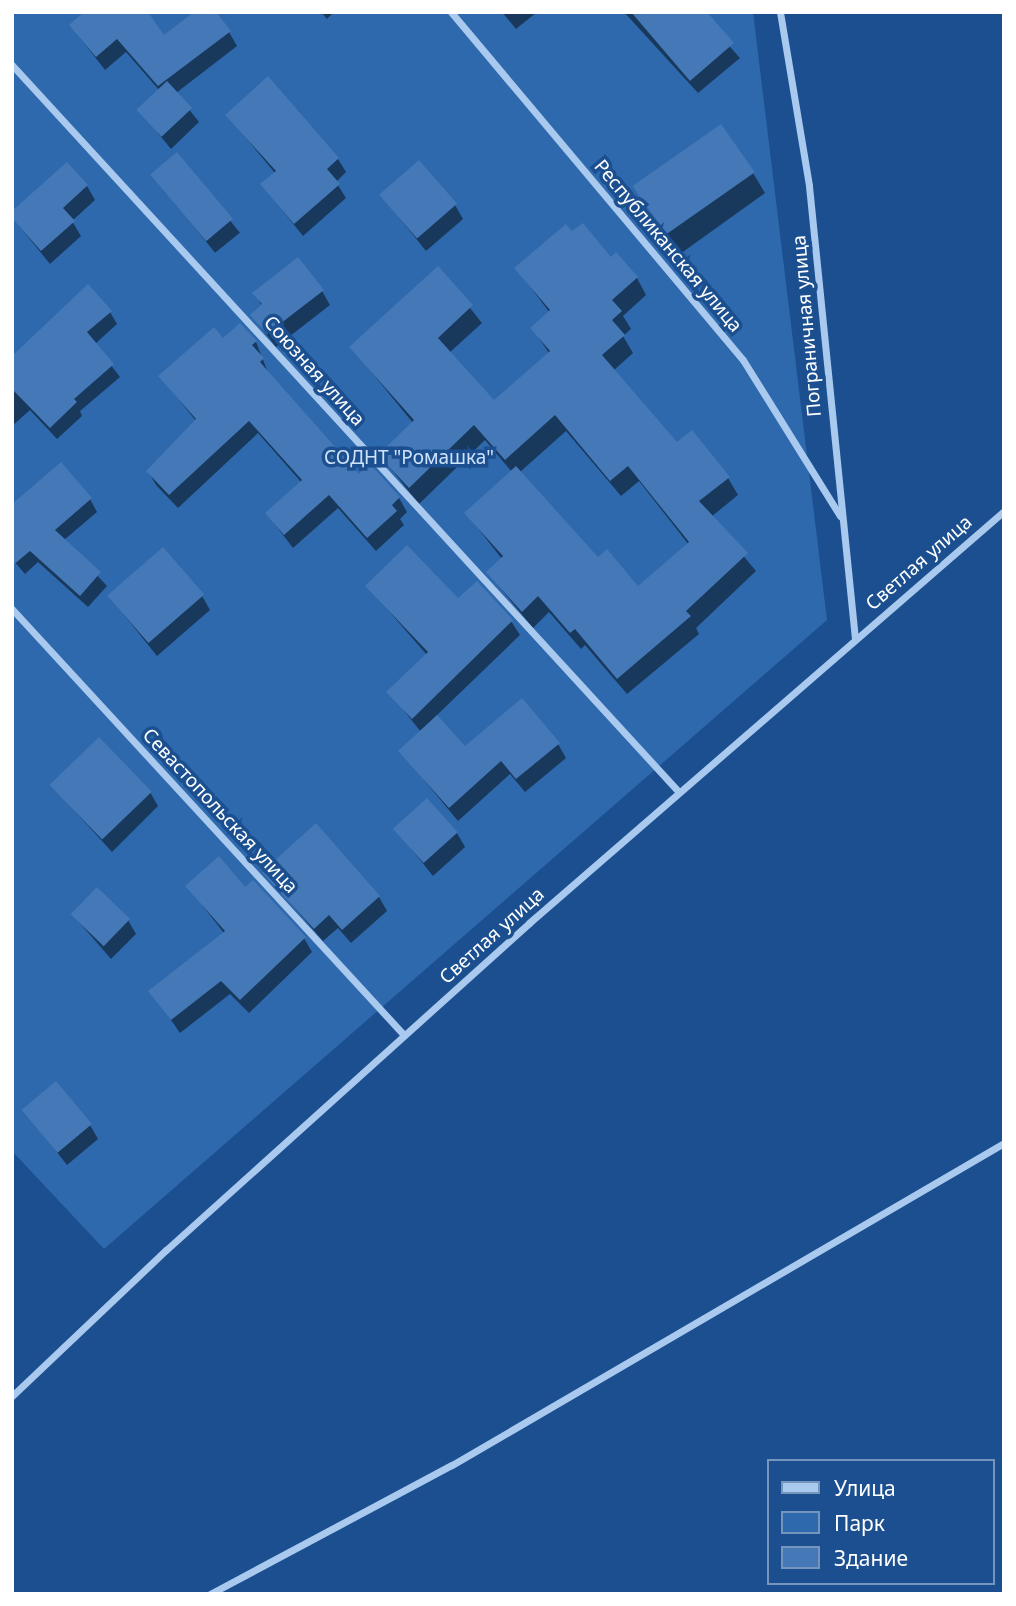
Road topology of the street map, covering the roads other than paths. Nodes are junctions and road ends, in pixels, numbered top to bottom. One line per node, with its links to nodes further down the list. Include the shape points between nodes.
1 (451, 12): 5 (street, Республиканская улица, via 743,360)
2 (780, 12): 5 (street, Пограничная улица, via 809,186)
3 (12, 65): 8 (street, Союзная улица)
4 (1004, 511): 7 (street, Светлая улица)
5 (840, 516): 7 (street, Пограничная улица)
6 (12, 609): 9 (street, Севастопольская улица)
7 (855, 638): 8 (street, Светлая улица)
8 (678, 791): 9 (street, Светлая улица)
9 (404, 1035): 11 (street, Светлая улица)
10 (1004, 1143): 12 (street, via 452,1465)
11 (12, 1396)
12 (210, 1594)

